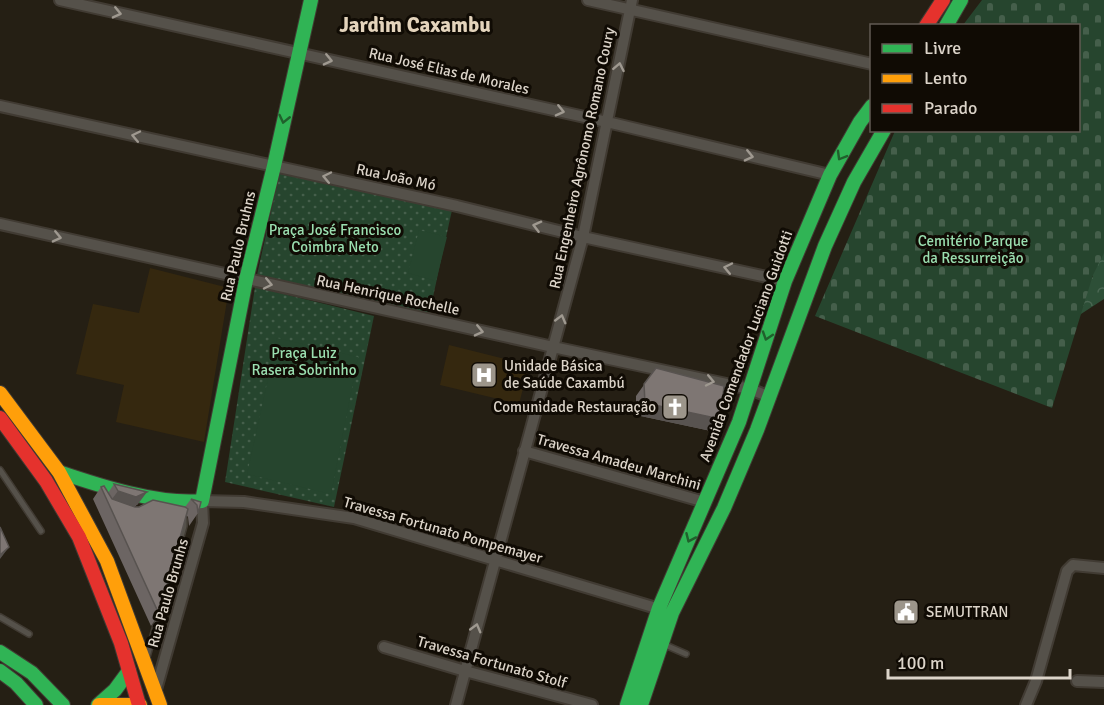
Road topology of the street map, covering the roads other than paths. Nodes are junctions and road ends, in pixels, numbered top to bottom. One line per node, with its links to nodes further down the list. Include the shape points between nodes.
1 (60, 0): 9 (street, Rua José Elias de Morales, one-way to 9)
2 (311, 0): 9 (main road, Rua Paulo Bruhns)
3 (588, 0): 6 (street)
4 (943, 0): 7 (main road)
5 (961, 0): 8 (main road)
6 (631, 5): 10 (street); 13 (street, Rua Engenheiro Agrônomo Romano Coury, one-way to 6)
7 (927, 24)
8 (947, 24)
9 (299, 53): 13 (street, Rua José Elias de Morales, one-way to 13); 15 (main road, Rua Paulo Bruhns, one-way to 15)
10 (870, 64)
11 (0, 106): 15 (street, Rua João Mó, one-way to 11)
12 (870, 109): 16 (main road, Avenida Comendador Luciano Guidotti, one-way to 16)
13 (608, 122): 16 (street, Rua José Elias de Morales, one-way to 16); 18 (street, Rua Engenheiro Agrônomo Romano Coury)
14 (883, 132): 24 (main road, Avenida Comendador Luciano Guidotti, via 854,182 825,246)
15 (274, 166): 18 (street, Rua João Mó, one-way to 15); 19 (main road, Rua Paulo Bruhns)
16 (830, 175): 20 (main road, Avenida Comendador Luciano Guidotti)
17 (0, 224): 19 (street, Rua Henrique Rochelle, one-way to 19)
18 (583, 237): 20 (street, Rua João Mó, one-way to 18); 21 (street, Rua Engenheiro Agrônomo Romano Coury, one-way to 18)
19 (246, 279): 21 (street, Rua Henrique Rochelle, one-way to 21); 29 (main road, Rua Paulo Bruhns)
20 (785, 281): 22 (main road, Avenida Comendador Luciano Guidotti, one-way to 22)
21 (554, 348): 22 (street, Rua Henrique Rochelle, one-way to 22); 26 (street, Rua Engenheiro Agrônomo Romano Coury)
22 (750, 389): 24 (street, Rua Henrique Rochelle); 30 (main road, Avenida Comendador Luciano Guidotti)
23 (0, 393): 28 (main road)
24 (770, 397): 35 (main road, Avenida Comendador Luciano Guidotti, via 724,508)
25 (0, 418): 43 (main road, via 46,481 79,537)
26 (524, 451): 30 (street, Travessa Amadeu Marchini); 33 (street, Rua Engenheiro Agrônomo Romano Coury)
27 (0, 470): 32 (lane)
28 (59, 472): 29 (main road, via 94,486 169,501); 42 (main road, via 107,561)
29 (202, 501): 33 (street, Travessa Fortunato Pompemayer, via 244,502 354,518); 48 (street, Rua Paulo Brunhs, via 203,523)
30 (705, 502): 35 (main road, Avenida Comendador Luciano Guidotti, one-way to 35)
31 (178, 515): 42 (lane, via 184,519 184,526)
32 (41, 531)
33 (496, 559): 35 (street, Travessa Fortunato Pompemayer); 44 (street, Rua Engenheiro Agrônomo Romano Coury, one-way to 33)
34 (1104, 568): 58 (street, via 1072,565 1067,571)
35 (665, 611): 38 (main road, Avenida Comendador Luciano Guidotti); 56 (main road, Avenida Comendador Luciano Guidotti)
36 (0, 617): 37 (lane)
37 (28, 634)
38 (662, 643): 41 (lane); 57 (main road, Avenida Comendador Luciano Guidotti)
39 (384, 647): 44 (street, Travessa Fortunato Stolf)
40 (0, 652): 50 (main road, via 32,674)
41 (686, 654)
42 (144, 664): 48 (main road)
43 (129, 671): 52 (main road); 53 (main road)
44 (465, 671): 54 (street, Rua Engenheiro Agrônomo Romano Coury); 55 (street, Travessa Fortunato Stolf)
45 (0, 672): 49 (main road)
46 (1077, 681): 47 (street)
47 (1104, 682)
48 (157, 699)
49 (36, 705)
50 (62, 705): 51 (main road)
51 (68, 705)
52 (99, 705): 53 (main road)
53 (140, 705)
54 (456, 705)
55 (592, 705)
56 (627, 705)
57 (641, 705)
58 (1026, 705)

